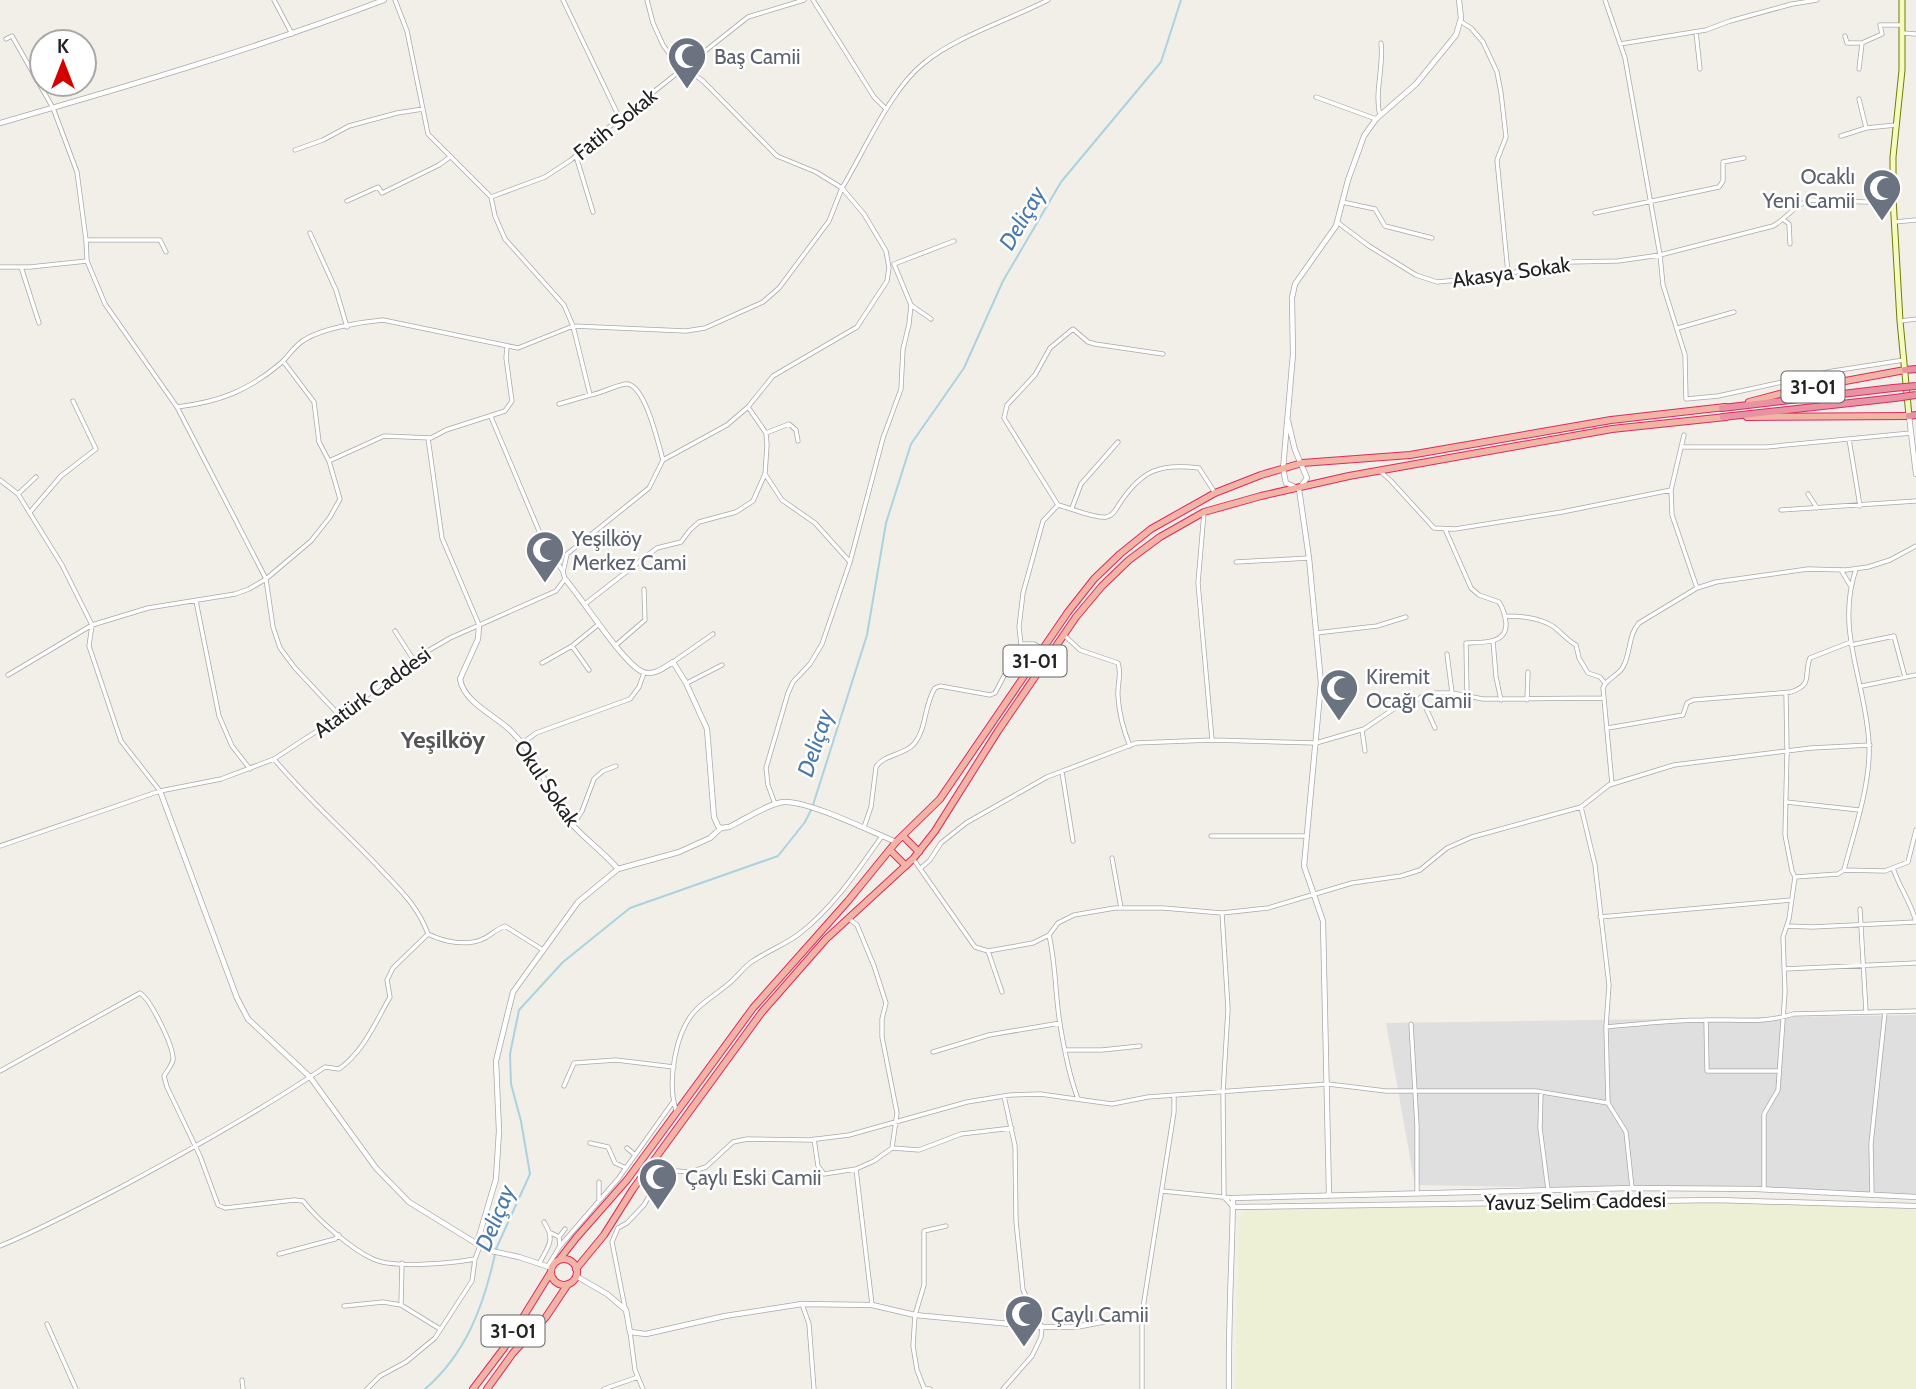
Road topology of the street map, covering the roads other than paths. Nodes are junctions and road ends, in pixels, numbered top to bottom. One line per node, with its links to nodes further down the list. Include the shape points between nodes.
1 (274, 0): 18 (street)
2 (384, 0): 18 (street)
3 (395, 0): 31 (street, via 407,31)
4 (563, 0): 34 (street)
5 (647, 0): 25 (street, via 663,45)
6 (804, 0): 25 (street, Fatih Sokak, via 748,17)
7 (813, 0): 32 (street)
8 (1048, 0): 13 (street)
9 (1460, 0): 14 (street)
10 (1605, 0): 24 (street)
11 (1817, 0): 16 (street)
12 (1902, 0): 15 (main road)
13 (1037, 3): 32 (street, via 923,64)
14 (1460, 21): 33 (street, via 1456,34 1416,84); 67 (street, via 1483,42 1501,93 1506,137 1497,160)
15 (1902, 25): 17 (main road); 23 (street, via 1880,25 1882,34)
16 (1696, 32): 24 (street); 26 (street)
17 (1902, 33): 19 (street); 36 (main road)
18 (292, 34): 30 (street)
19 (1916, 34)
20 (1845, 36): 23 (street, via 1847,43)
21 (6, 39): 30 (street, via 12,36)
22 (1381, 43): 33 (street)
23 (1862, 43): 27 (street)
24 (1620, 44): 47 (street)
25 (686, 67): 34 (street, Fatih Sokak); 43 (street, via 777,156)
26 (1700, 69)
27 (1859, 69)
28 (1316, 97): 33 (street)
29 (1859, 99): 37 (street)
30 (53, 108): 35 (street); 57 (street, via 76,172)
31 (423, 109): 39 (street, via 359,123); 41 (street, via 428,134)
32 (886, 109): 43 (street)
33 (1378, 118): 46 (street, via 1364,136)
34 (620, 119): 40 (street, Fatih Sokak)
35 (0, 123)
36 (1896, 125): 37 (street); 48 (main road)
37 (1866, 128): 38 (street)
38 (1841, 136)
39 (295, 150)
40 (576, 156): 44 (street, Fatih Sokak, via 545,177); 49 (street)
41 (450, 157): 44 (street); 45 (street, via 382,193 378,187)
42 (1744, 158): 47 (street, via 1723,162 1719,187)
43 (842, 188): 64 (street, via 864,214 886,251); 74 (street, via 829,221 779,288 763,302 705,328 686,331)
44 (491, 197): 74 (street, via 505,239 564,305)
45 (347, 201)
46 (1342, 202): 53 (street); 56 (street, via 1375,209 1385,226)
47 (1650, 202): 50 (street); 61 (street)
48 (1893, 202): 51 (street, Akasya Sokak, via 1811,200 1800,203); 54 (main road)
49 (593, 212)
50 (1595, 213)
51 (1784, 220): 59 (street, via 1789,224); 61 (street, Akasya Sokak)
52 (1916, 220): 54 (street)
53 (1337, 222): 67 (street, Akasya Sokak, via 1416,275 1437,282); 94 (street, via 1295,284)
54 (1894, 222): 72 (main road)
55 (310, 233): 75 (street)
56 (1432, 238)
57 (86, 240): 60 (street, via 160,240); 62 (street)
58 (954, 241): 63 (street)
59 (1790, 244)
60 (166, 252)
61 (1660, 255): 67 (street, Akasya Sokak, via 1570,262); 76 (street, via 1663,285)
62 (87, 261): 66 (street); 88 (street, via 105,304)
63 (894, 264): 64 (street); 68 (street)
64 (889, 266): 89 (street, via 887,281 857,327 773,376)
65 (0, 267): 66 (street)
66 (21, 267): 73 (street)
67 (1508, 273)
68 (911, 305): 70 (street); 129 (street, via 901,389)
69 (1734, 312): 76 (street)
70 (931, 318)
71 (1916, 319): 72 (street)
72 (1900, 321): 79 (main road)
73 (38, 323)
74 (573, 326): 77 (street, via 518,348); 84 (street)
75 (348, 327): 77 (street, via 383,320); 80 (street, via 303,340)
76 (1678, 328): 79 (street, via 1685,355 1686,399)
77 (507, 347): 93 (street, via 512,401 505,411)
78 (1163, 354): 119 (street, via 1094,344 1073,329 1050,348 1035,375 1007,405 1004,418)
79 (1904, 360): 82 (main road)
80 (283, 361): 88 (street, via 235,394); 104 (street, via 314,402 319,442)
81 (1916, 369): 82 (highway)
82 (1905, 370): 90 (highway, 31-01); 92 (main road)
83 (1916, 386): 90 (highway, bridge)
84 (590, 395): 87 (street); 103 (street, via 620,385 637,389)
85 (1916, 396): 91 (highway, bridge)
86 (73, 401): 124 (street, via 96,449 61,476)
87 (559, 404)
88 (177, 407): 134 (street)
89 (748, 407): 95 (street); 103 (street, via 727,425)
90 (1722, 408): 106 (highway, 31-01, via 1611,420 1410,454)
91 (1723, 416): 92 (highway, 31-01); 108 (highway, 31-01, via 1612,429)
92 (1913, 416): 96 (street)
93 (491, 417): 98 (street); 133 (street, via 542,538)
94 (1287, 421): 106 (street); 107 (street)
95 (766, 433): 100 (street, via 789,424); 109 (street)
96 (1911, 433): 99 (street); 105 (street)
97 (1684, 435): 102 (street)
98 (428, 438): 104 (street, via 384,436); 145 (street, via 442,538)
99 (1849, 438): 102 (street, via 1766,447); 120 (street)
100 (799, 441)
101 (1118, 442): 121 (street, via 1081,484)
102 (1681, 447): 114 (street)
103 (663, 460): 133 (street, via 649,488 567,554)
104 (329, 461): 134 (street, via 340,499 311,541)
105 (1915, 461): 110 (street)
106 (1302, 463): 107 (highway, 31-01); 113 (street, via 1307,478)
107 (1283, 469): 113 (street, via 1286,483); 115 (highway, 31-01)
108 (1378, 470): 113 (highway, 31-01); 126 (street, via 1434,528)
109 (765, 474): 129 (street, via 782,500 816,523); 140 (street, via 753,501 736,512 699,522 681,542 657,548)
110 (1916, 474)
111 (36, 477): 116 (street)
112 (0, 480): 116 (street)
113 (1299, 489): 125 (highway, 31-01); 128 (street)
114 (1671, 490): 126 (street); 137 (street, via 1672,515)
115 (1215, 493): 121 (street, via 1199,468 1155,469 1137,481 1112,515 1103,518); 155 (highway, 31-01, via 1152,529 1120,554 1086,590)
116 (18, 494): 124 (street)
117 (1808, 494): 122 (street)
118 (1916, 501): 120 (street)
119 (1058, 505): 121 (street); 152 (street, via 1043,521 1023,593)
120 (1860, 506): 122 (street)
121 (1072, 508)
122 (1817, 508): 123 (street)
123 (1781, 510)
124 (31, 511): 144 (street)
125 (1205, 512): 149 (highway, 31-01, via 1129,560); 181 (street, via 1198,583)
126 (1445, 529): 141 (street, via 1471,588 1499,602)
127 (1916, 546): 131 (street, via 1890,560)
128 (1309, 558): 130 (street); 147 (street)
129 (850, 562): 195 (street, via 822,644 788,692 766,768)
130 (1236, 562)
131 (1856, 569): 132 (street); 136 (street)
132 (1841, 570): 136 (street); 137 (street, via 1808,569)
133 (563, 572): 135 (street)
134 (267, 579): 139 (street, via 235,594); 177 (street, via 280,648)
135 (565, 579): 140 (street); 145 (street, Atatürk Caddesi, via 556,591)
136 (1850, 585): 151 (street)
137 (1697, 588): 167 (street, via 1639,623 1624,666)
138 (644, 589): 153 (street, via 645,620)
139 (196, 600): 144 (street); 190 (street, via 219,716 232,746)
140 (585, 604): 143 (street)
141 (1505, 616): 150 (street, via 1506,631); 167 (street, via 1556,628 1576,645 1588,673)
142 (1406, 617): 147 (street, via 1377,626)
143 (598, 624): 153 (street); 154 (street)
144 (92, 625): 164 (street); 193 (street, via 89,646 121,741)
145 (479, 625): 157 (street, Atatürk Caddesi); 182 (street, Okul Sokak, via 461,686)
146 (395, 631): 157 (street)
147 (1315, 633): 183 (street, via 1321,683)
148 (713, 634): 158 (street)
149 (1063, 635): 185 (street, via 1080,650 1118,663 1119,709); 210 (highway, 31-01)
150 (1493, 641): 172 (street, via 1466,643); 175 (street)
151 (1851, 643): 166 (street, via 1894,636); 169 (street); 171 (street, via 1810,658 1807,683)
152 (1021, 644): 155 (street); 199 (street, via 995,693 935,688 917,740 904,752 878,762)
153 (616, 645): 163 (street)
154 (572, 646): 159 (street); 161 (street)
155 (1043, 649): 203 (highway, 31-01, via 940,799)
156 (1447, 654): 170 (street)
157 (413, 660): 177 (street, Atatürk Caddesi)
158 (673, 662): 163 (street, via 654,673); 168 (street)
159 (542, 663)
160 (722, 665): 168 (street)
161 (589, 670)
162 (1528, 671): 176 (street)
163 (644, 673): 182 (street, via 630,699 536,733)
164 (8, 675)
165 (1916, 675): 166 (street)
166 (1905, 677): 169 (street)
167 (1605, 682): 174 (street)
168 (687, 683): 200 (street, via 707,729 714,817)
169 (1862, 686): 184 (street)
170 (1452, 692): 172 (street); 173 (street)
171 (1786, 693): 179 (street, via 1693,699 1683,715); 187 (street)
172 (1467, 696): 175 (street)
173 (1421, 697): 178 (street); 180 (street)
174 (1603, 698): 176 (street); 179 (street)
175 (1501, 699): 176 (street)
176 (1527, 700)
177 (340, 716): 188 (street, Atatürk Caddesi)
178 (1435, 728)
179 (1608, 728): 192 (street)
180 (1362, 730): 183 (street); 186 (street)
181 (1212, 740): 183 (street); 185 (street)
182 (523, 743): 198 (street, Okul Sokak)
183 (1316, 744): 205 (street)
184 (1870, 745): 187 (street); 197 (street)
185 (1129, 746): 191 (street)
186 (1365, 751)
187 (1787, 752): 192 (street, via 1674,765); 194 (street)
188 (274, 759): 190 (street, Atatürk Caddesi); 228 (street, via 414,906)
189 (616, 766): 198 (street, via 594,779)
190 (250, 769): 193 (street, Atatürk Caddesi)
191 (1062, 772): 206 (street); 214 (street, via 966,823)
192 (1612, 784): 196 (street)
193 (160, 791): 208 (street, Atatürk Caddesi); 250 (street, via 248,1019)
194 (1786, 802): 197 (street); 218 (street, via 1785,835)
195 (775, 804): 199 (street, via 802,805); 200 (street)
196 (1581, 807): 219 (street, via 1472,837 1411,873); 224 (street, via 1595,864)
197 (1859, 810): 217 (street)
198 (573, 825): 216 (street, Okul Sokak)
199 (864, 827): 202 (street)
200 (722, 828): 216 (street, via 679,852)
201 (1916, 830): 215 (street, via 1908,862)
202 (882, 836): 207 (street); 247 (street, via 843,888 799,934 744,967 695,1010 679,1035)
203 (903, 836): 207 (highway, 31-01); 210 (highway)
204 (1211, 836): 205 (street)
205 (1307, 836): 219 (street, via 1304,866)
206 (1073, 841)
207 (896, 842): 209 (highway, 31-01)
208 (0, 846)
209 (890, 850): 213 (highway); 261 (highway, 31-01, via 753,1008)
210 (919, 852): 212 (highway, 31-01)
211 (1112, 858): 221 (street)
212 (913, 859): 213 (highway, 31-01); 214 (street)
213 (906, 866): 225 (highway, 31-01)
214 (920, 868): 231 (street, via 975,947)
215 (1893, 868): 217 (street); 227 (street, via 1916,922)
216 (618, 869): 230 (street, via 578,902)
217 (1844, 870): 218 (street)
218 (1795, 877): 220 (street)
219 (1315, 895): 223 (street, via 1268,908); 251 (street, via 1323,921)
220 (1791, 900): 224 (street); 226 (street)
221 (1121, 908): 223 (street); 229 (street, via 1074,915 1058,923)
222 (1860, 909): 227 (street)
223 (1222, 913): 255 (street, via 1228,1009)
224 (1600, 917): 243 (street, via 1609,985)
225 (848, 918): 262 (street, via 857,925 886,1003 882,1037); 303 (highway, 31-01, via 762,1012)
226 (1787, 926): 227 (street); 234 (street)
227 (1861, 926): 233 (street)
228 (428, 934): 230 (street, via 442,942 471,942 505,926); 250 (street, via 393,968 387,980 390,997 358,1053 339,1069 325,1067)
229 (1049, 935): 231 (street, via 1033,943); 241 (street)
230 (543, 950): 294 (street, via 513,992 503,1023 496,1061 498,1157)
231 (988, 951): 235 (street)
232 (1916, 963): 233 (street)
233 (1863, 966): 234 (street); 237 (street)
234 (1784, 969): 239 (street)
235 (1002, 992)
236 (1916, 1011): 238 (street)
237 (1866, 1012): 238 (street); 239 (street)
238 (1885, 1012): 280 (street, via 1871,1144)
239 (1784, 1017): 240 (street); 249 (street)
240 (1706, 1019): 243 (street); 249 (street, via 1706,1071)
241 (1060, 1023): 245 (street); 246 (street, via 989,1035)
242 (1411, 1024): 253 (street)
243 (1606, 1027): 260 (street)
244 (1140, 1046): 245 (street)
245 (1066, 1050): 258 (street)
246 (933, 1052)
247 (674, 1067): 252 (street, via 616,1060 575,1063); 259 (street)
248 (0, 1071): 266 (street, via 143,994 171,1050 173,1062 164,1076)
249 (1779, 1071): 274 (street, via 1777,1090 1764,1114)
250 (310, 1077): 266 (street); 294 (street, via 389,1184 409,1202)
251 (1328, 1084): 253 (street); 255 (street); 279 (street)
252 (564, 1086)
253 (1415, 1091): 254 (street); 278 (street)
254 (1541, 1092): 260 (street); 275 (street)
255 (1223, 1093): 257 (street); 282 (street)
256 (1004, 1096): 258 (street); 262 (street); 263 (street)
257 (1174, 1096): 258 (street, via 1112,1104); 276 (street)
258 (1078, 1099)
259 (673, 1101): 261 (street); 269 (street)
260 (1608, 1103): 273 (street, via 1626,1132)
261 (676, 1110): 299 (highway, 31-01, via 626,1180)
262 (895, 1123): 264 (street); 268 (street)
263 (1012, 1128): 268 (street, via 961,1134 919,1150); 313 (street, via 1019,1264 1023,1290)
264 (814, 1139): 271 (street, via 818,1166 824,1174); 309 (street, via 747,1139 733,1142 706,1167 690,1172 664,1170 644,1205 618,1228 612,1241)
265 (590, 1143): 270 (street, via 608,1147 615,1163)
266 (195, 1146): 292 (street, via 218,1205 303,1201 322,1224); 296 (street)
267 (627, 1148): 269 (street)
268 (892, 1148): 271 (street)
269 (635, 1155): 270 (street)
270 (626, 1168): 284 (street)
271 (856, 1169): 308 (street)
272 (599, 1182): 284 (street)
273 (1632, 1188): 274 (street, Yavuz Selim Caddesi); 275 (street, Yavuz Selim Caddesi); 285 (street)
274 (1764, 1189): 280 (street, Yavuz Selim Caddesi)
275 (1548, 1190): 278 (street, Yavuz Selim Caddesi)
276 (1162, 1191): 282 (street); 310 (street)
277 (593, 1192): 284 (street)
278 (1418, 1194): 279 (street, Yavuz Selim Caddesi)
279 (1329, 1195): 283 (street, Yavuz Selim Caddesi)
280 (1872, 1195): 281 (street, Yavuz Selim Caddesi)
281 (1916, 1197)
282 (1224, 1198): 283 (street); 286 (street)
283 (1233, 1198): 286 (street)
284 (599, 1200): 295 (street)
285 (1632, 1200): 286 (street, Yavuz Selim Caddesi); 287 (street, Yavuz Selim Caddesi)
286 (1233, 1206): 330 (street)
287 (1916, 1206)
288 (544, 1222): 291 (street)
289 (946, 1226): 311 (street, via 924,1231 924,1284)
290 (565, 1229): 293 (street)
291 (551, 1233): 293 (street); 301 (street, via 551,1243)
292 (339, 1235): 297 (street); 300 (street, via 373,1260)
293 (559, 1237): 295 (street)
294 (479, 1244): 298 (street); 301 (street)
295 (560, 1246): 302 (street)
296 (0, 1247)
297 (278, 1254)
298 (475, 1259): 300 (street); 314 (street, via 472,1281)
299 (559, 1260): 302 (highway); 303 (highway, via 570,1261)
300 (402, 1263): 306 (street)
301 (538, 1264): 302 (street)
302 (550, 1269): 304 (highway, via 555,1281); 321 (highway, 31-01, via 503,1348)
303 (576, 1273): 304 (highway); 309 (street)
304 (568, 1284): 322 (highway, 31-01)
305 (802, 1304): 308 (street); 315 (street, via 646,1334); 325 (street, via 810,1324)
306 (401, 1305): 307 (street); 314 (street)
307 (344, 1306)
308 (872, 1306): 311 (street)
309 (626, 1310): 315 (street)
310 (1142, 1314): 313 (street, via 1076,1327); 329 (street)
311 (915, 1315): 313 (street); 326 (street, via 913,1346)
312 (47, 1324): 318 (street)
313 (1042, 1326): 328 (street, via 1032,1356)
314 (440, 1328): 320 (street, via 435,1338)
315 (630, 1332): 316 (street)
316 (638, 1377): 323 (street); 324 (street)
317 (242, 1380): 319 (street)
318 (76, 1389)
319 (243, 1389)
320 (367, 1389)
321 (472, 1389)
322 (487, 1389)
323 (605, 1389)
324 (643, 1389)
325 (814, 1389)
326 (924, 1389): 327 (street)
327 (930, 1389)
328 (1003, 1389)
329 (1142, 1389)
330 (1229, 1389)

